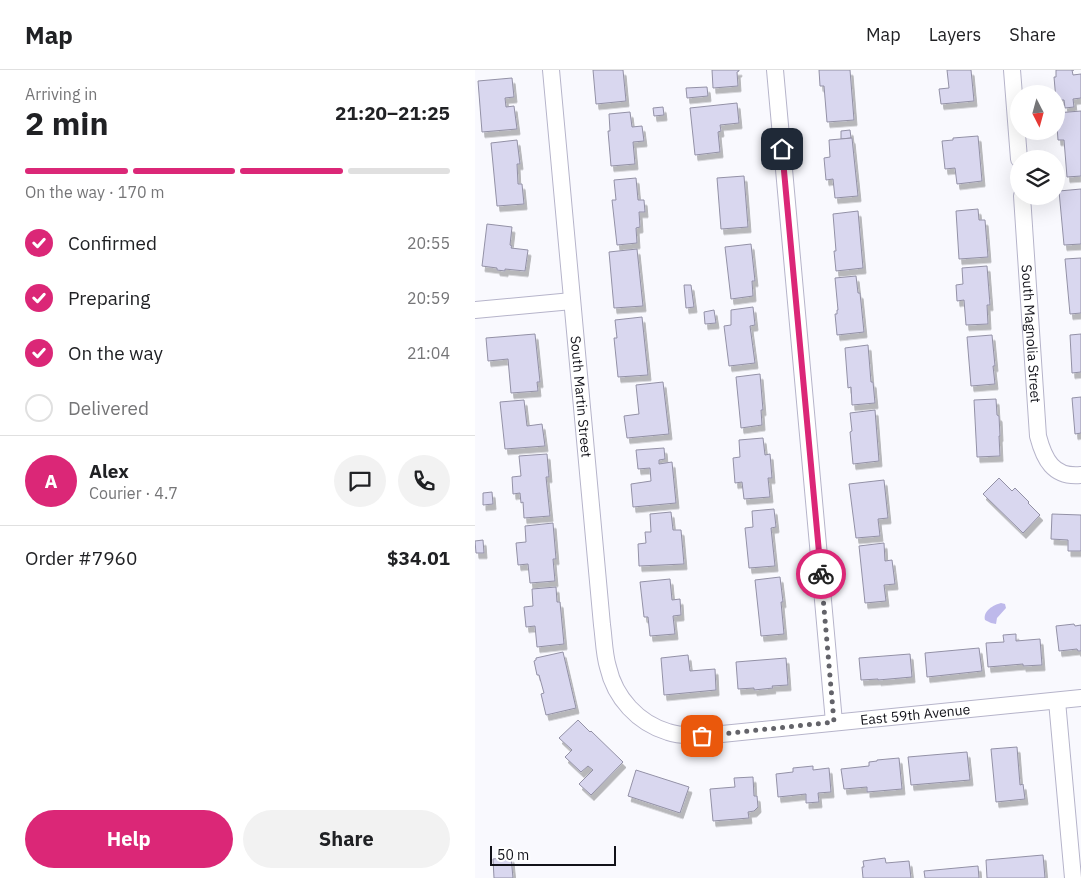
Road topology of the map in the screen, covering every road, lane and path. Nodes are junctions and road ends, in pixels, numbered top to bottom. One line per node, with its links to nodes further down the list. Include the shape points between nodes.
1 (551, 70): 6 (street, South Martin Street)
2 (775, 70): 12 (street)
3 (1012, 70): 4 (street)
4 (1018, 150)
5 (1023, 205): 8 (street, South Magnolia Street, via 1038,436 1045,458 1052,467 1064,474)
6 (572, 301): 7 (street); 11 (street, South Martin Street, via 607,667 622,700)
7 (475, 310)
8 (1081, 475)
9 (1081, 698): 10 (street, East 59th Avenue)
10 (1057, 701): 12 (street, East 59th Avenue); 13 (street)
11 (635, 714): 12 (street, East 59th Avenue, via 652,726 684,736)
12 (834, 722)
13 (1073, 878)

